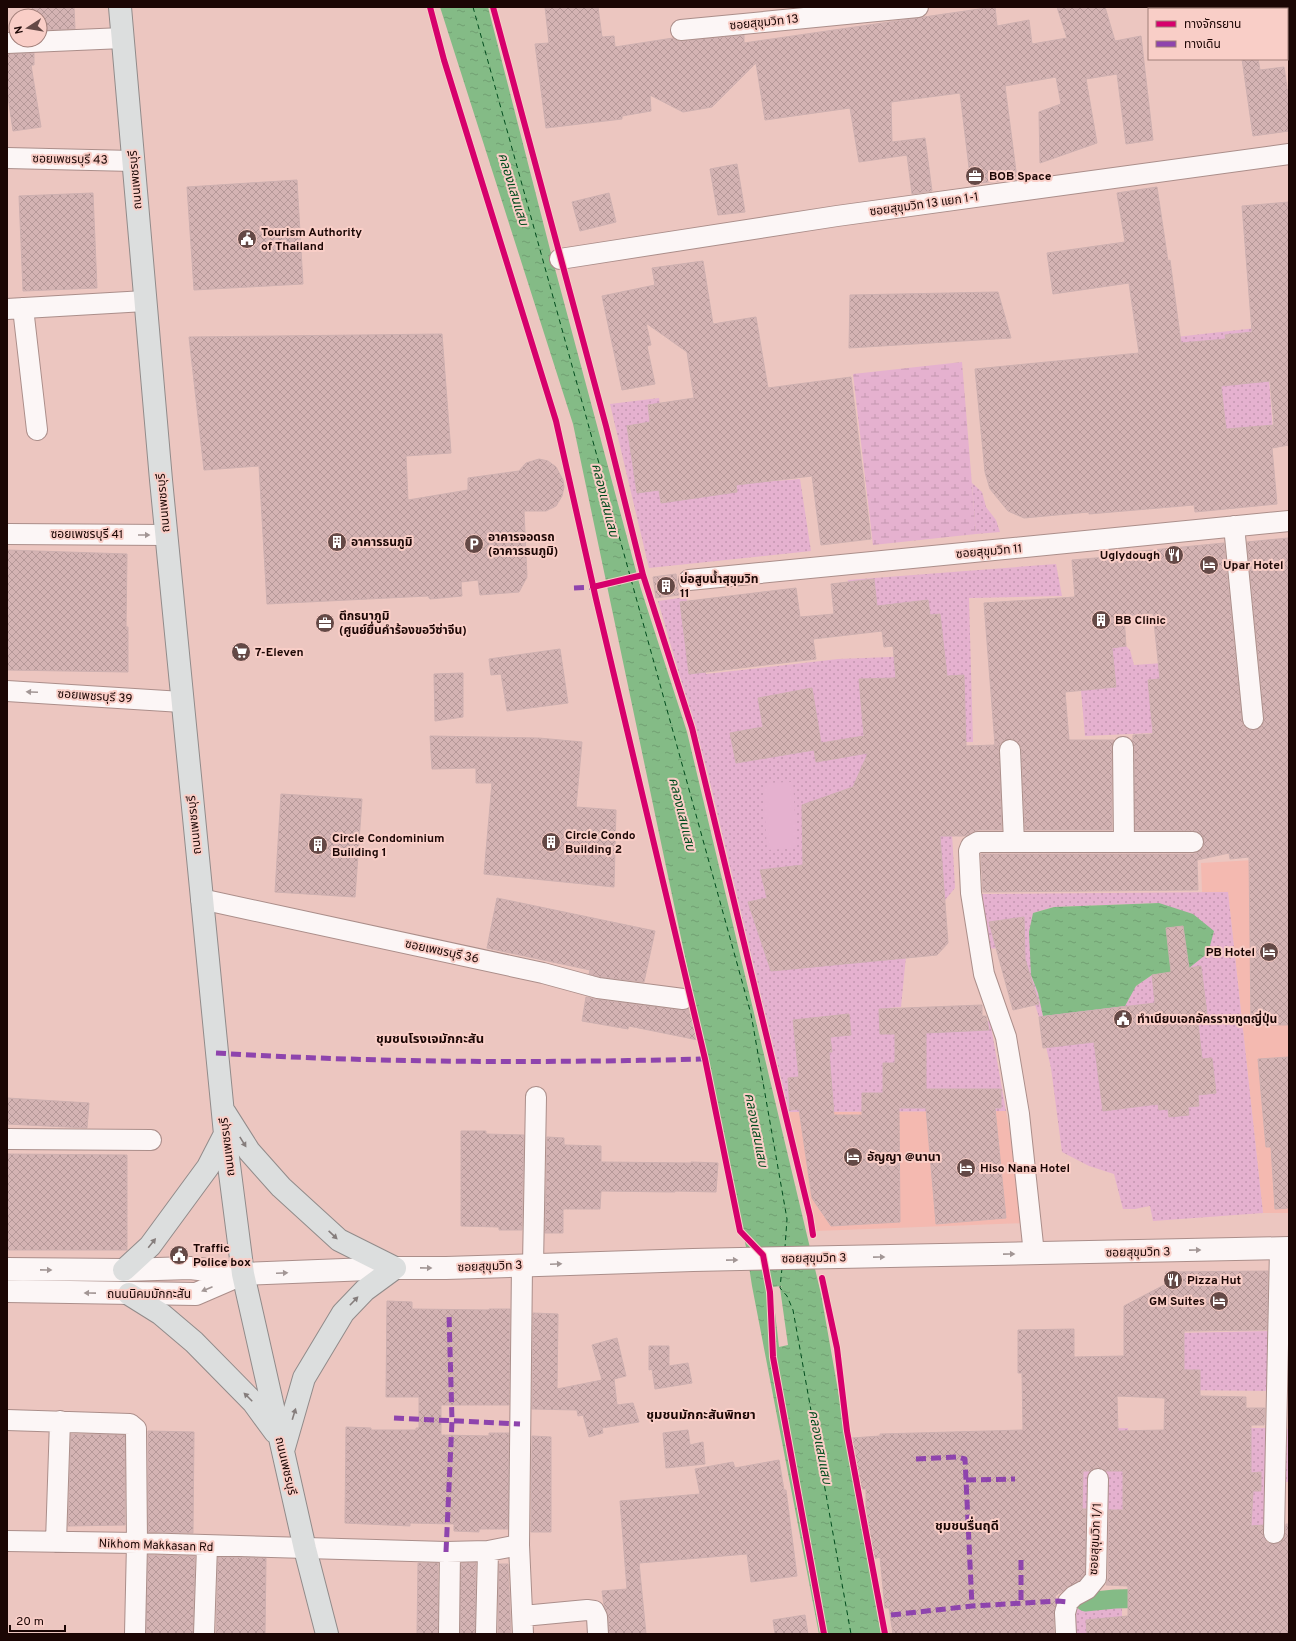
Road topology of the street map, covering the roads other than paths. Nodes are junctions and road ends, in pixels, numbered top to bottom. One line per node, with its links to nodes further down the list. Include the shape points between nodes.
1 (120, 7): 4 (main road, ถนนเพชรบุรี)
2 (918, 7): 3 (street, ซอยสุขุมวิท 13)
3 (681, 30)
4 (123, 38): 5 (street); 8 (main road, ถนนเพชรบุรี)
5 (7, 43)
6 (1289, 154): 9 (street, ซอยสุขุมวิท 13 แยก 1-1, via 837,216)
7 (7, 158): 8 (street, ซอยเพชรบุรี 43)
8 (133, 161): 10 (main road, ถนนเพชรบุรี)
9 (560, 259)
10 (145, 301): 11 (street); 16 (main road, ถนนเพชรบุรี)
11 (15, 309): 12 (street)
12 (37, 430)
13 (1289, 521): 14 (street, ซอยสุขุมวิท 11)
14 (1234, 526): 17 (street, ซอยสุขุมวิท 11); 20 (street)
15 (7, 534): 16 (street, ซอยเพชรบุรี 41, one-way to 16)
16 (166, 535): 19 (main road, ถนนเพชรบุรี)
17 (688, 580)
18 (7, 691): 19 (street, ซอยเพชรบุรี 39, one-way to 18)
19 (182, 702): 26 (main road, ถนนเพชรบุรี)
20 (1253, 719)
21 (1123, 747): 24 (street)
22 (1010, 750): 23 (street)
23 (1014, 842): 24 (street); 34 (street, via 978,842 971,846 971,893 984,974 1007,1045 1019,1114)
24 (1124, 842): 25 (street)
25 (1193, 842)
26 (201, 899): 27 (street, ซอยเพชรบุรี 36, via 543,973 598,988); 29 (main road, ถนนเพชรบุรี)
27 (683, 999)
28 (536, 1097): 35 (street)
29 (223, 1108): 30 (main road, ถนนเพชรบุรี); 36 (main road, one-way to 36, via 249,1151 298,1203 338,1240)
30 (225, 1134): 38 (main road, one-way to 30, via 150,1246 208,1167); 39 (main road, ถนนเพชรบุรี)
31 (7, 1139): 32 (street)
32 (151, 1140)
33 (1285, 1248): 34 (street, ซอยสุขุมวิท 3, one-way to 33); 46 (street)
34 (1034, 1254): 35 (street, ซอยสุขุมวิท 3, one-way to 34)
35 (528, 1265): 36 (street, ซอยสุขุมวิท 3, one-way to 35); 51 (street)
36 (395, 1268): 39 (street, ซอยสุขุมวิท 3, one-way to 36); 44 (main road, one-way to 36, via 304,1378 343,1313 365,1290)
37 (7, 1269): 38 (street, ถนนนิคมมักกะสัน, one-way to 38)
38 (124, 1270): 39 (street, ถนนนิคมมักกะสัน, via 190,1268)
39 (243, 1274): 41 (street, ถนนนิคมมักกะสัน, one-way to 41, via 196,1294); 44 (main road, ถนนเพชรบุรี)
40 (7, 1291): 41 (street, ถนนนิคมมักกะสัน, one-way to 40)
41 (129, 1294): 44 (main road, one-way to 41, via 253,1402 194,1342 161,1314)
42 (7, 1420): 43 (street)
43 (60, 1421): 48 (street); 49 (street, via 130,1424 136,1428)
44 (281, 1445): 52 (main road, ถนนเพชรบุรี)
45 (1098, 1479): 62 (street, ซอยสุขุมวิท 1/1, via 1096,1578 1087,1589 1068,1602 1065,1613)
46 (1274, 1534)
47 (7, 1541): 48 (street, Nikhom Makkasan Rd)
48 (56, 1542): 49 (street, Nikhom Makkasan Rd)
49 (137, 1543): 50 (street, Nikhom Makkasan Rd); 56 (street)
50 (207, 1546): 52 (street, Nikhom Makkasan Rd); 57 (street)
51 (519, 1546): 53 (street, Nikhom Makkasan Rd); 55 (street)
52 (305, 1548): 54 (street, Nikhom Makkasan Rd); 58 (main road, ถนนเพชรบุรี)
53 (488, 1551): 54 (street, Nikhom Makkasan Rd); 60 (street)
54 (450, 1552): 59 (street)
55 (523, 1625): 61 (street, via 587,1610 594,1611 597,1617)
56 (135, 1634)
57 (204, 1634)
58 (327, 1634)
59 (449, 1634)
60 (486, 1634)
61 (598, 1634)
62 (1066, 1634)

